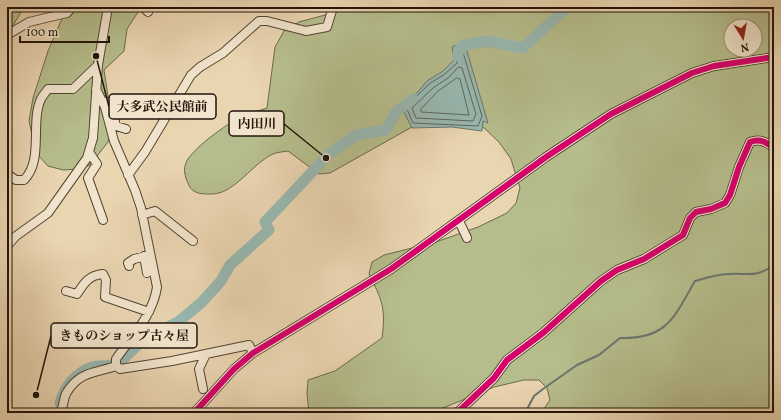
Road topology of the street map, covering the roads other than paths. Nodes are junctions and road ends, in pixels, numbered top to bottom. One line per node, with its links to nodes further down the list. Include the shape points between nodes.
1 (72, 7): 4 (street, via 67,13 29,22)
2 (108, 7): 6 (street)
3 (333, 7): 13 (street, via 327,27 306,31 259,21 223,53 200,67 185,84 145,152)
4 (7, 35)
5 (774, 58): 16 (street, via 714,66 692,73 657,90 611,114 569,141)
6 (98, 65): 7 (street); 12 (street, via 73,89 48,89 39,106 36,147 30,175 24,180 16,180)
7 (96, 89): 8 (street); 11 (street, via 93,138)
8 (103, 102): 9 (street, via 110,102 116,126); 13 (street, via 114,141)
9 (126, 129)
10 (774, 148): 31 (street, via 766,141 756,139 750,142 725,203 696,212 690,218 683,235 644,259 601,280 543,333 507,360 494,378)
11 (89, 152): 15 (street, via 96,164 88,178); 19 (street, via 73,180 48,213 16,236)
12 (7, 174)
13 (128, 175): 14 (street)
14 (142, 216): 18 (street, via 155,211); 20 (street)
15 (103, 220)
16 (459, 221): 17 (street); 25 (street, via 391,269)
17 (467, 238)
18 (193, 241)
19 (7, 246)
20 (147, 256): 21 (street, via 131,260); 22 (street); 24 (street, via 157,287)
21 (129, 266)
22 (147, 273)
23 (66, 292): 24 (street, via 77,294 87,279 103,274 106,280 105,297)
24 (149, 312): 27 (street, via 116,359)
25 (253, 353): 26 (street, via 249,345); 30 (street, via 234,369)
26 (206, 354): 27 (street, via 120,369); 28 (street, via 199,369)
27 (116, 366): 29 (street, via 95,370 77,380 66,393)
28 (203, 389)
29 (60, 413)
30 (194, 413)
31 (457, 413)

